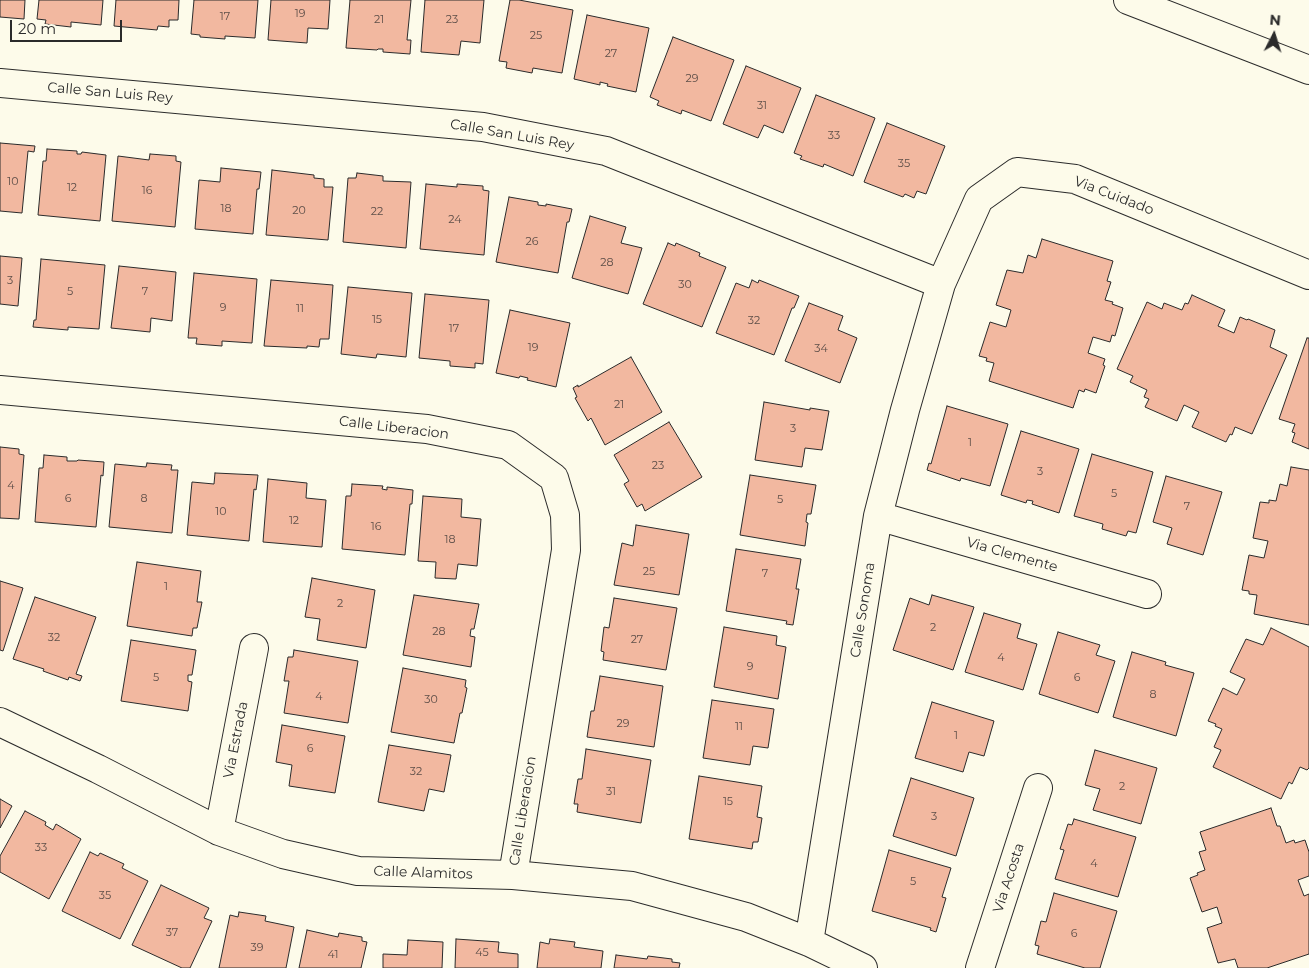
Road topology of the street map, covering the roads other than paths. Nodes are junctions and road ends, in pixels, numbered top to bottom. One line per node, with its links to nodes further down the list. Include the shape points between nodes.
1 (1128, 0): 2 (main road)
2 (1309, 70)
3 (0, 83): 5 (main road, Calle San Luis Rey, via 483,127 606,152)
4 (1309, 275): 5 (main road, Via Cuidado, via 1075,179 1017,172 979,199)
5 (941, 284): 7 (main road, Calle Sonoma)
6 (0, 390): 13 (main road, Calle Liberacion, via 427,429 508,446 554,478 565,515 566,550)
7 (878, 516): 8 (main road, Via Clemente); 14 (main road, Calle Sonoma)
8 (1147, 594)
9 (254, 648): 12 (main road, Via Estrada)
10 (0, 722): 12 (main road, Calle Alamitos)
11 (1038, 788): 16 (main road, Via Acosta)
12 (219, 831): 13 (main road, Calle Alamitos, via 282,854 358,871)
13 (513, 875): 14 (main road, Calle Alamitos, via 632,886 746,917)
14 (809, 942): 15 (main road, Calle Alamitos)
15 (863, 968)
16 (980, 968)

